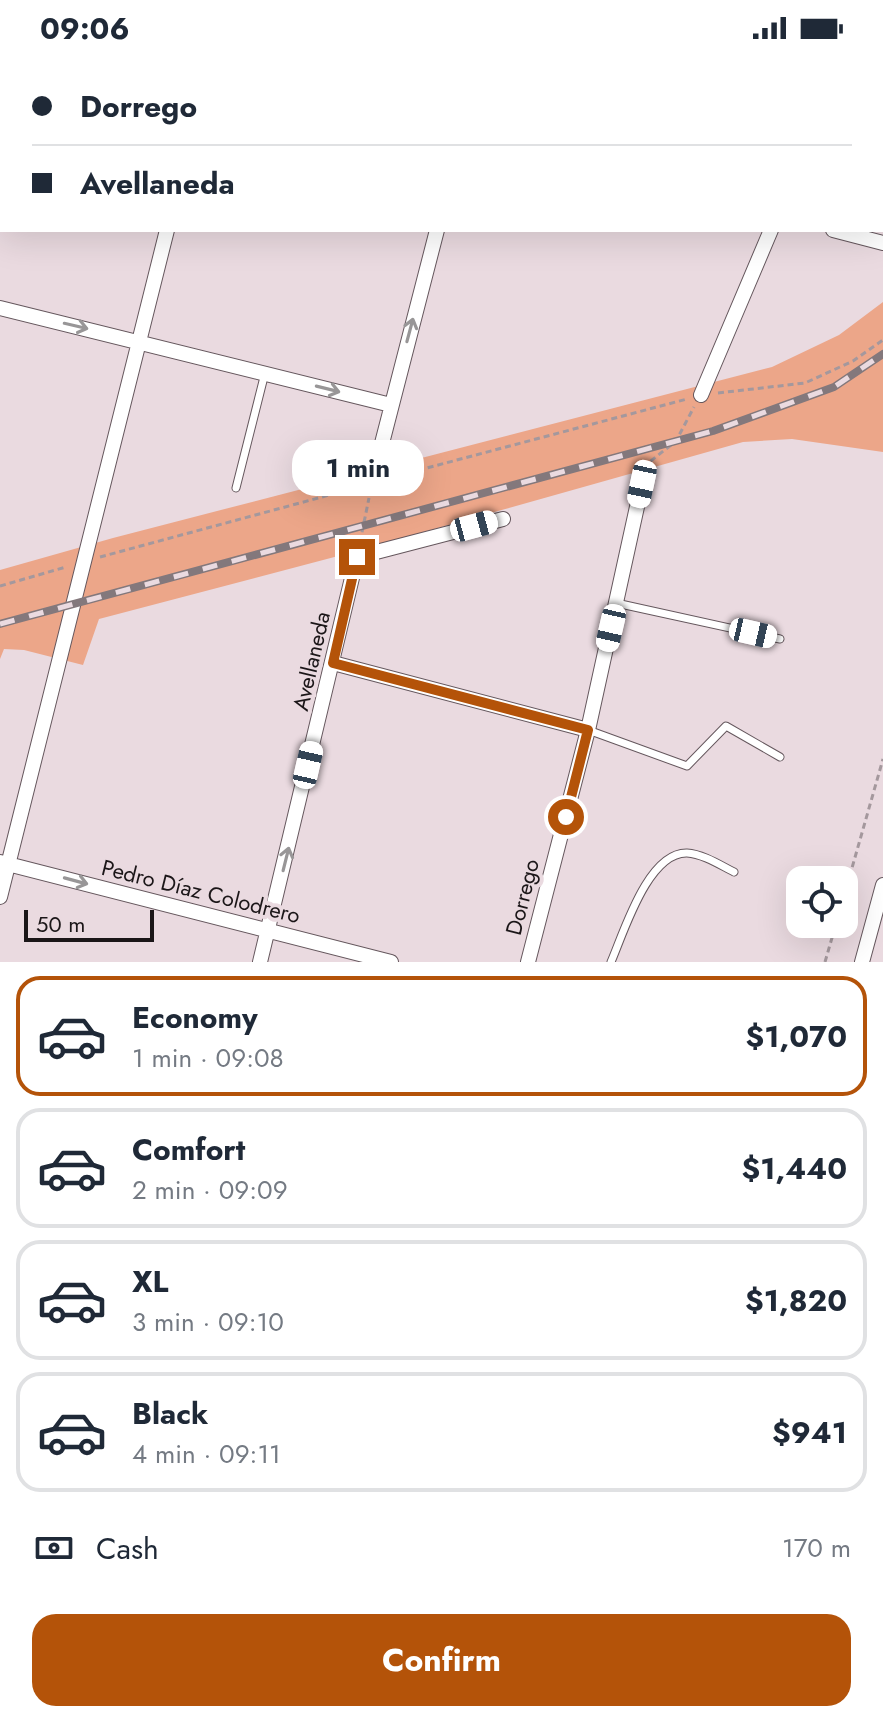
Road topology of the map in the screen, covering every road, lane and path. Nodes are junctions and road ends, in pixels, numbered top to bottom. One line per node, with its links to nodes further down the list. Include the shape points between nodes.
1 (167, 232): 8 (street)
2 (436, 232): 11 (street, one-way to 2)
3 (770, 232): 10 (street)
4 (841, 232): 5 (street)
5 (883, 243)
6 (1, 311): 8 (street, one-way to 8)
7 (883, 340): 10 (path, via 805,383)
8 (140, 341): 9 (street); 17 (street)
9 (265, 373): 11 (street, one-way to 11); 14 (lane)
10 (701, 395): 12 (path); 13 (path, via 676,441 647,464)
11 (391, 405): 12 (street)
12 (372, 482): 16 (path); 17 (path)
13 (642, 484): 19 (street, Dorrego)
14 (236, 488)
15 (503, 519): 21 (street, Avellaneda, via 357,557)
16 (364, 525)
17 (84, 562): 18 (path); 25 (street)
18 (0, 586)
19 (616, 603): 20 (lane); 22 (street, Dorrego)
20 (780, 639)
21 (333, 663): 22 (street); 30 (street, Avellaneda, one-way to 21)
22 (588, 730): 23 (lane, via 687,766 726,726); 34 (street, Dorrego)
23 (780, 757)
24 (883, 759): 26 (path)
25 (4, 863): 29 (street); 30 (street, Pedro Díaz Colodrero, one-way to 30)
26 (853, 866)
27 (734, 872): 35 (lane, via 689,853 661,863)
28 (883, 885): 37 (street)
29 (0, 897)
30 (268, 931): 32 (street, Avellaneda); 33 (street, Pedro Díaz Colodrero)
31 (832, 938): 36 (path)
32 (260, 962)
33 (391, 962)
34 (528, 962)
35 (611, 962)
36 (825, 962)
37 (862, 962)

